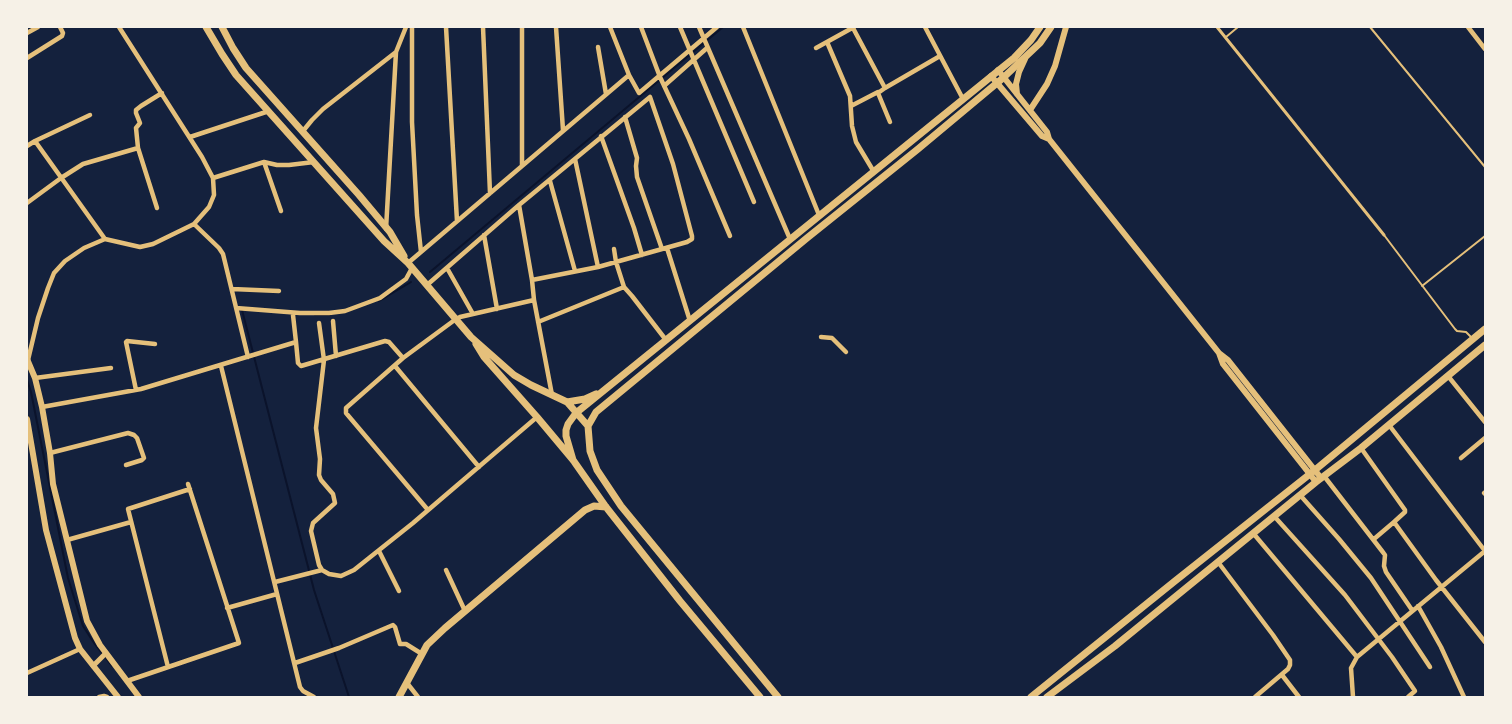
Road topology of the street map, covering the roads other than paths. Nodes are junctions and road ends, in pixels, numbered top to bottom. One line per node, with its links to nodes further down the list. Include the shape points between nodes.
1 (38, 27): 28 (street)
2 (60, 27): 39 (street, via 62,36)
3 (119, 27): 51 (street)
4 (206, 27): 59 (main road, via 236,75)
5 (222, 27): 64 (main road, via 246,68)
6 (420, 27): 26 (street)
7 (446, 27): 90 (street)
8 (483, 27): 81 (street)
9 (556, 27): 63 (street)
10 (610, 27): 43 (street)
11 (641, 27): 44 (street)
12 (680, 27): 36 (street)
13 (699, 27): 30 (street)
14 (717, 27): 30 (street)
15 (744, 27): 89 (street)
16 (853, 27): 31 (street); 49 (street)
17 (925, 27): 38 (street)
18 (1040, 27): 42 (main road, via 1014,58)
19 (1051, 27): 40 (main road)
20 (1066, 27): 58 (main road, via 1047,84)
21 (1217, 27): 29 (street)
22 (1238, 27): 29 (lane)
23 (1370, 27): 76 (lane)
24 (1468, 27): 35 (street)
25 (406, 28): 26 (street); 37 (street)
26 (412, 28): 101 (street, via 412,139)
27 (522, 28): 75 (street)
28 (27, 33)
29 (1226, 38): 94 (street)
30 (703, 40): 33 (street); 36 (street)
31 (827, 42): 34 (street); 57 (street, via 849,91)
32 (598, 47): 52 (street)
33 (707, 48): 41 (street); 98 (street)
34 (816, 48)
35 (1485, 49)
36 (689, 51): 41 (street); 44 (street)
37 (396, 52): 64 (street, via 323,109); 92 (street)
38 (940, 56): 49 (street); 56 (street)
39 (27, 58)
40 (1025, 58): 46 (main road); 54 (main road, via 1018,72)
41 (693, 59): 48 (street); 83 (street)
42 (998, 70): 45 (main road); 46 (main road)
43 (629, 75): 52 (street); 53 (street)
44 (659, 76): 48 (street); 53 (street)
45 (991, 76): 47 (main road); 56 (main road)
46 (1003, 78): 47 (main road); 54 (main road)
47 (997, 83): 67 (main road, via 1042,136); 86 (main road)
48 (663, 85): 95 (street)
49 (885, 88): 50 (street)
50 (878, 92): 57 (street); 62 (street)
51 (162, 93): 66 (street); 71 (street, via 136,110 140,123 136,128)
52 (606, 94): 63 (street)
53 (639, 94): 55 (street)
54 (1017, 94): 58 (main road)
55 (646, 99): 61 (street); 99 (street, via 654,108 673,164 692,236 687,242)
56 (963, 99): 77 (main road)
57 (851, 106): 77 (street, via 856,142)
58 (1030, 110): 67 (main road)
59 (268, 111): 66 (street); 69 (main road)
60 (90, 115): 68 (street)
61 (625, 117): 65 (street); 99 (street, via 637,158 638,177)
62 (890, 122)
63 (563, 130): 75 (street)
64 (304, 132): 69 (street); 92 (main road)
65 (601, 136): 72 (street); 102 (street)
66 (190, 137): 79 (street)
67 (1049, 139): 164 (main road, via 1219,353 1223,364)
68 (35, 141): 70 (street); 78 (street)
69 (297, 143): 74 (main road)
70 (27, 146)
71 (138, 148): 78 (street, via 83,164); 87 (street)
72 (575, 159): 80 (street); 105 (street)
73 (264, 162): 74 (street); 79 (street); 88 (street)
74 (314, 162): 104 (main road)
75 (522, 165): 81 (street)
76 (1485, 167)
77 (874, 172): 82 (main road)
78 (61, 178): 84 (street); 97 (street)
79 (213, 178): 91 (street, via 214,195)
80 (550, 181): 85 (street); 107 (street)
81 (490, 193): 90 (street)
82 (840, 200): 86 (main road); 89 (main road)
83 (754, 202)
84 (27, 203)
85 (519, 205): 93 (street); 108 (street)
86 (846, 207): 156 (main road, via 596,411)
87 (158, 208)
88 (281, 211)
89 (819, 215): 98 (main road)
90 (457, 221): 101 (street)
91 (194, 224): 97 (street, via 146,247); 112 (street, via 220,250)
92 (386, 228): 104 (main road)
93 (484, 235): 106 (street); 116 (street)
94 (1384, 235): 110 (lane)
95 (730, 236)
96 (1485, 236): 110 (lane)
97 (105, 239): 137 (street, via 84,248 54,273)
98 (790, 239): 121 (main road)
99 (664, 248): 102 (street); 121 (street)
100 (614, 249): 103 (street)
101 (421, 252): 104 (street)
102 (642, 255): 103 (street)
103 (616, 262): 105 (street); 111 (street)
104 (410, 265): 109 (main road); 115 (street, via 406,279 380,298 345,311 300,313)
105 (598, 267): 107 (street)
106 (447, 268): 109 (street); 117 (street)
107 (575, 271): 108 (street)
108 (532, 280): 114 (street)
109 (427, 285): 119 (main road)
110 (1422, 286): 127 (lane, via 1457,331 1466,332)
111 (624, 287): 122 (street); 128 (street)
112 (232, 289): 113 (street); 115 (street)
113 (279, 291)
114 (534, 300): 116 (street); 122 (street)
115 (236, 308): 133 (street)
116 (497, 309): 117 (street)
117 (473, 314): 119 (street)
118 (293, 315): 129 (street)
119 (456, 319): 125 (main road); 136 (street)
120 (333, 321): 134 (street)
121 (690, 321): 128 (main road)
122 (538, 322): 147 (street)
123 (319, 323): 138 (street)
124 (1485, 329): 127 (main road)
125 (471, 337): 147 (main road, via 514,375); 152 (main road)
126 (821, 337): 132 (street, via 832,338)
127 (1473, 339): 144 (main road)
128 (666, 340): 146 (main road)
129 (296, 342): 133 (street); 138 (street, via 300,365)
130 (155, 344): 145 (street, via 126,342)
131 (1483, 347): 135 (street); 142 (main road)
132 (846, 352)
133 (249, 356): 139 (street)
134 (336, 356): 136 (street, via 385,341); 138 (street)
135 (1485, 356)
136 (404, 358): 140 (street)
137 (28, 359): 143 (main road)
138 (324, 360): 178 (street, via 316,428 319,475 335,502 310,531)
139 (220, 366): 145 (street); 182 (street)
140 (395, 366): 163 (street); 168 (street, via 347,406 346,413)
141 (111, 368): 143 (street)
142 (1448, 376): 148 (main road); 154 (street)
143 (35, 378): 150 (main road)
144 (1418, 385): 148 (main road); 164 (main road)
145 (136, 390): 150 (street)
146 (602, 393): 149 (main road); 151 (main road)
147 (552, 395): 149 (main road)
148 (1425, 395): 155 (main road)
149 (567, 402): 151 (main road)
150 (42, 407): 159 (main road)
151 (576, 413): 156 (main road); 161 (main road, via 566,430)
152 (537, 417): 161 (main road); 163 (street)
153 (27, 419): 195 (main road, via 46,530)
154 (1485, 422)
155 (1389, 425): 158 (main road); 176 (street)
156 (588, 426): 215 (main road, via 590,451 597,470 621,506)
157 (1485, 438): 160 (street)
158 (1361, 448): 165 (main road); 171 (street, via 1404,509)
159 (50, 453): 162 (street, via 128,432 137,438 144,458); 174 (main road, via 53,484)
160 (1461, 458)
161 (573, 460): 167 (main road)
162 (126, 465)
163 (479, 467): 168 (street)
164 (1313, 472): 165 (main road); 180 (main road)
165 (1320, 478): 166 (main road); 173 (street)
166 (1300, 495): 169 (main road); 190 (street, via 1371,578)
167 (606, 507): 189 (main road, via 585,510); 214 (main road)
168 (428, 510): 175 (street)
169 (1274, 516): 172 (main road); 192 (street)
170 (131, 522): 174 (street); 187 (street, via 128,509 189,486); 202 (street)
171 (1394, 522): 173 (street); 183 (street)
172 (1253, 533): 177 (main road); 198 (street)
173 (1374, 539): 188 (street, via 1385,555 1387,575)
174 (67, 540): 196 (main road, via 87,621)
175 (379, 551): 178 (street, via 341,576); 184 (street)
176 (1485, 551): 183 (street)
177 (1218, 562): 181 (main road); 204 (street, via 1290,660)
178 (322, 570): 182 (street)
179 (446, 570): 189 (street)
180 (1189, 570): 181 (main road); 191 (main road)
181 (1196, 579): 194 (main road)
182 (274, 582): 185 (street)
183 (1443, 587): 186 (street); 193 (street)
184 (399, 591)
185 (277, 594): 187 (street); 199 (street)
186 (1418, 606): 188 (street); 222 (street)
187 (227, 608): 202 (street, via 238,643)
188 (1412, 610): 190 (street)
189 (465, 611): 197 (main road)
190 (1400, 622): 192 (street); 201 (street)
191 (1107, 636): 194 (main road); 216 (main road)
192 (1379, 639): 198 (street); 221 (street, via 1415,690)
193 (1485, 642)
194 (1115, 646): 217 (main road)
195 (80, 649): 200 (main road); 203 (street)
196 (105, 654): 200 (street); 205 (main road)
197 (422, 654): 199 (street, via 400,644 393,626); 206 (main road)
198 (1357, 657): 220 (street, via 1351,668)
199 (295, 663): 211 (street, via 301,689)
200 (93, 665): 209 (main road)
201 (1430, 667)
202 (168, 668): 205 (street)
203 (27, 673)
204 (1282, 675): 218 (street); 219 (street)
205 (127, 681): 210 (main road)
206 (407, 683): 212 (main road); 213 (street)
207 (99, 697): 208 (street)
208 (107, 697)
209 (118, 697)
210 (139, 697)
211 (314, 697)
212 (399, 697)
213 (418, 697)
214 (760, 697)
215 (778, 697)
216 (1031, 697)
217 (1047, 697)
218 (1255, 697)
219 (1299, 697)
220 (1353, 697)
221 (1408, 697)
222 (1464, 697)

